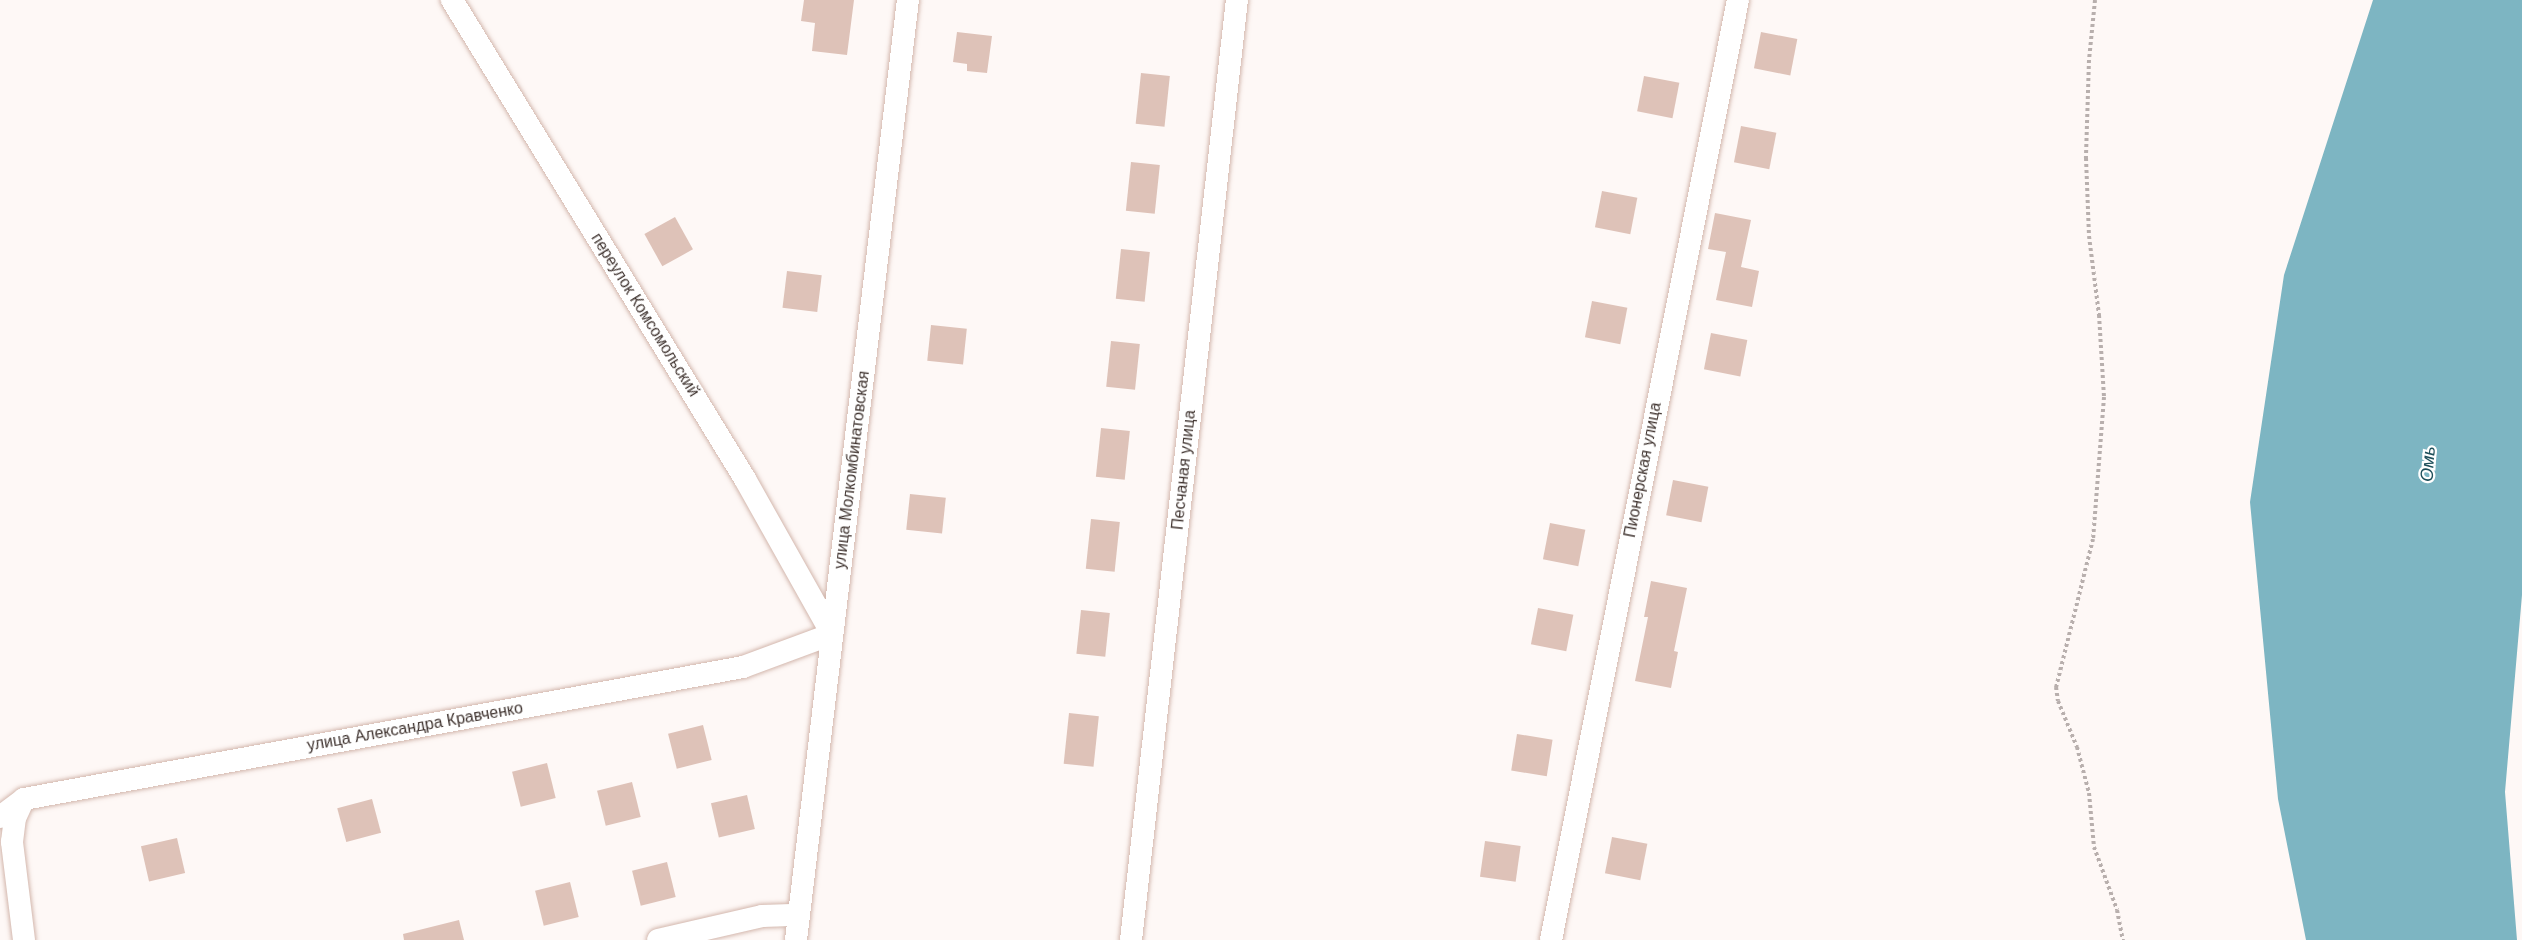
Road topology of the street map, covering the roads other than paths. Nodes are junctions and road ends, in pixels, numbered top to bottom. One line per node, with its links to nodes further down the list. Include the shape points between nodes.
1 (452, 0): 5 (street, переулок Комсомольский, via 745,479)
2 (908, 0): 5 (street, улица Молкомбинатовская)
3 (1237, 0): 12 (street, Песчаная улица)
4 (1738, 0): 13 (street, Пионерская улица)
5 (832, 634): 6 (street, улица Александра Кравченко, via 743,667); 8 (street, улица Молкомбинатовская)
6 (24, 799): 7 (street, улица Александра Кравченко); 9 (street, via 15,819 12,842)
7 (0, 817)
8 (799, 915): 10 (street, via 762,916); 11 (street, улица Молкомбинатовская)
9 (24, 940)
10 (658, 940)
11 (796, 940)
12 (1131, 940)
13 (1551, 940)

